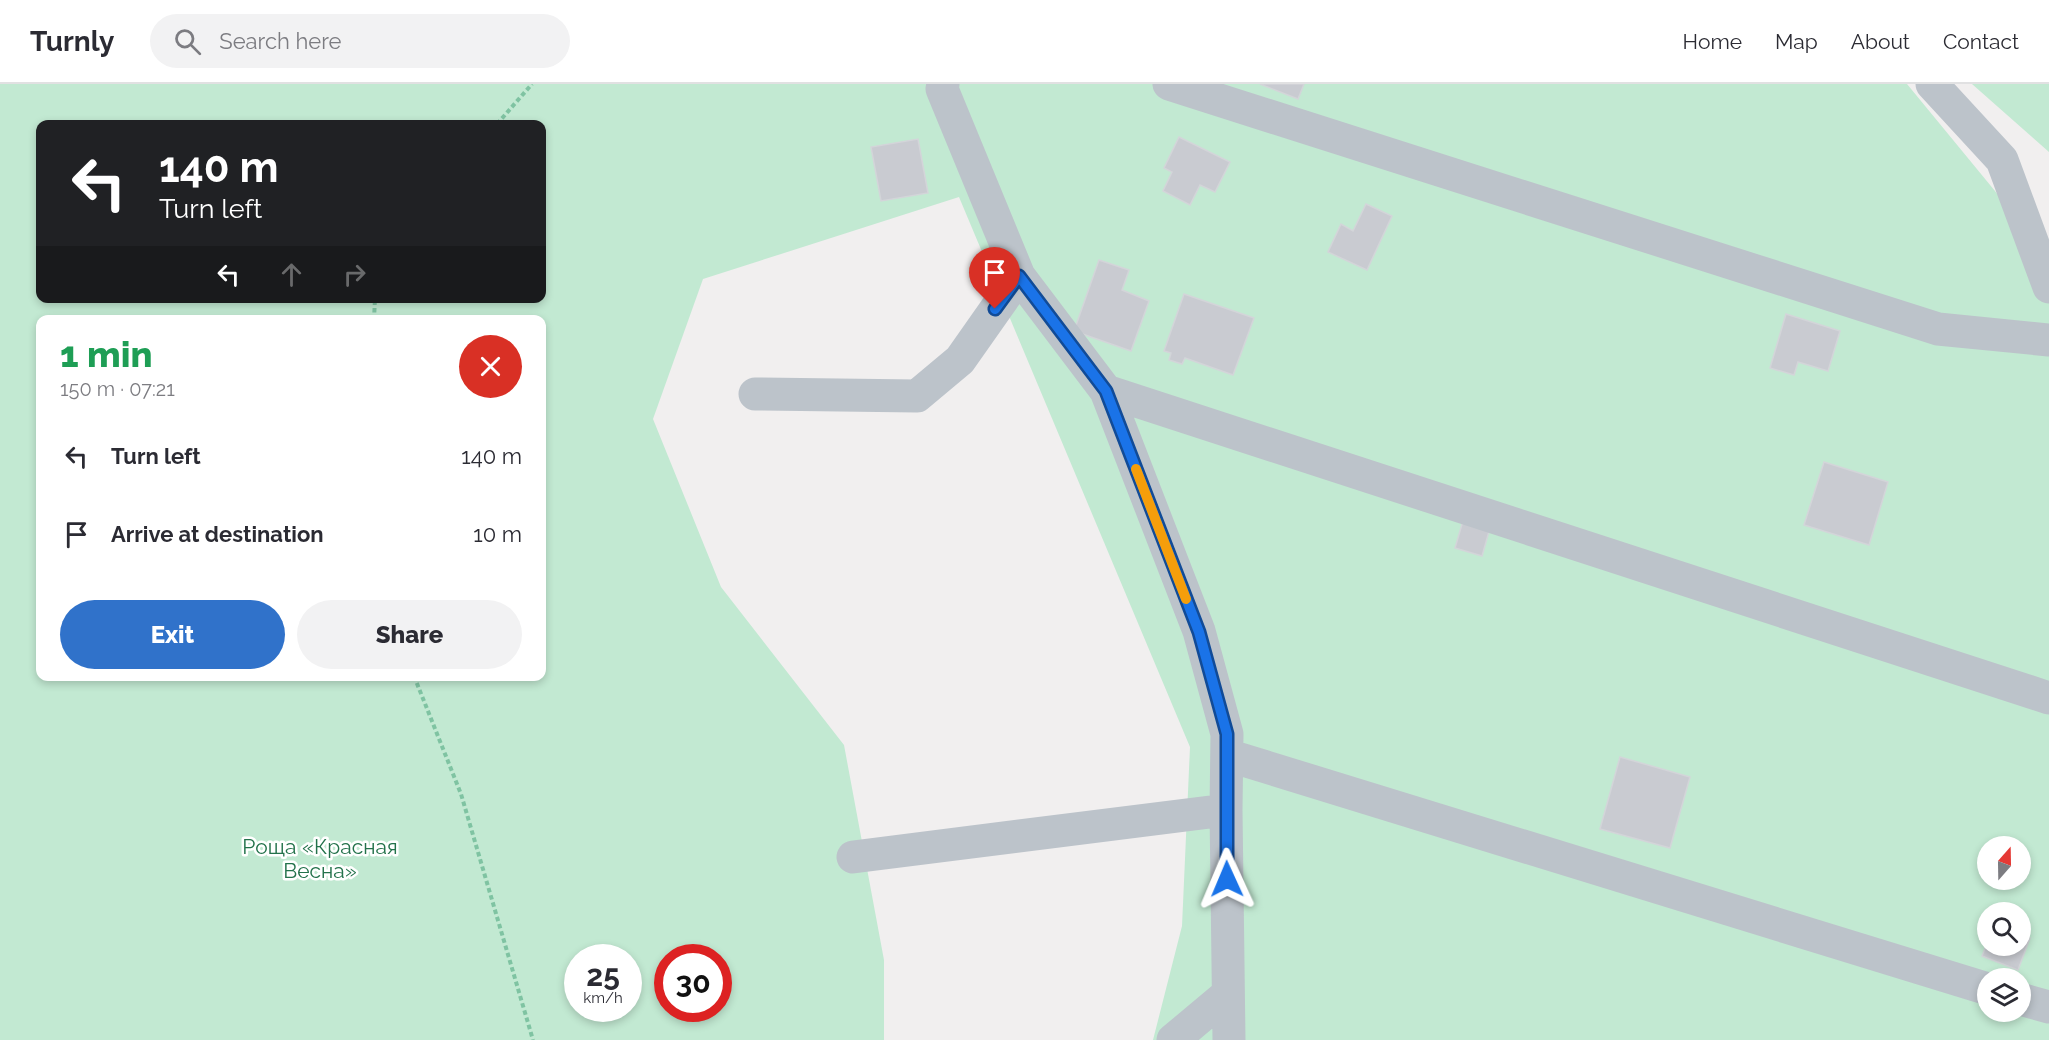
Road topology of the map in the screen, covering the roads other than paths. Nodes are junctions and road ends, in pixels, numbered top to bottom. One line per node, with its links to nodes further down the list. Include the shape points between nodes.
1 (943, 84): 4 (street)
2 (1169, 84): 6 (street, via 1938,329)
3 (1932, 84): 5 (street, via 2002,160)
4 (1019, 276): 7 (street); 8 (street, via 960,360 917,396)
5 (2049, 287)
6 (2049, 340)
7 (1106, 391): 9 (street); 10 (street, via 1199,632 1227,734)
8 (755, 394)
9 (2049, 698)
10 (1227, 755): 11 (street); 13 (street)
11 (1226, 810): 12 (street); 14 (street)
12 (853, 857)
13 (1977, 985)
14 (1228, 994): 17 (street); 18 (street)
15 (2031, 1002): 16 (street)
16 (2049, 1007)
17 (1173, 1040)
18 (1229, 1040)

